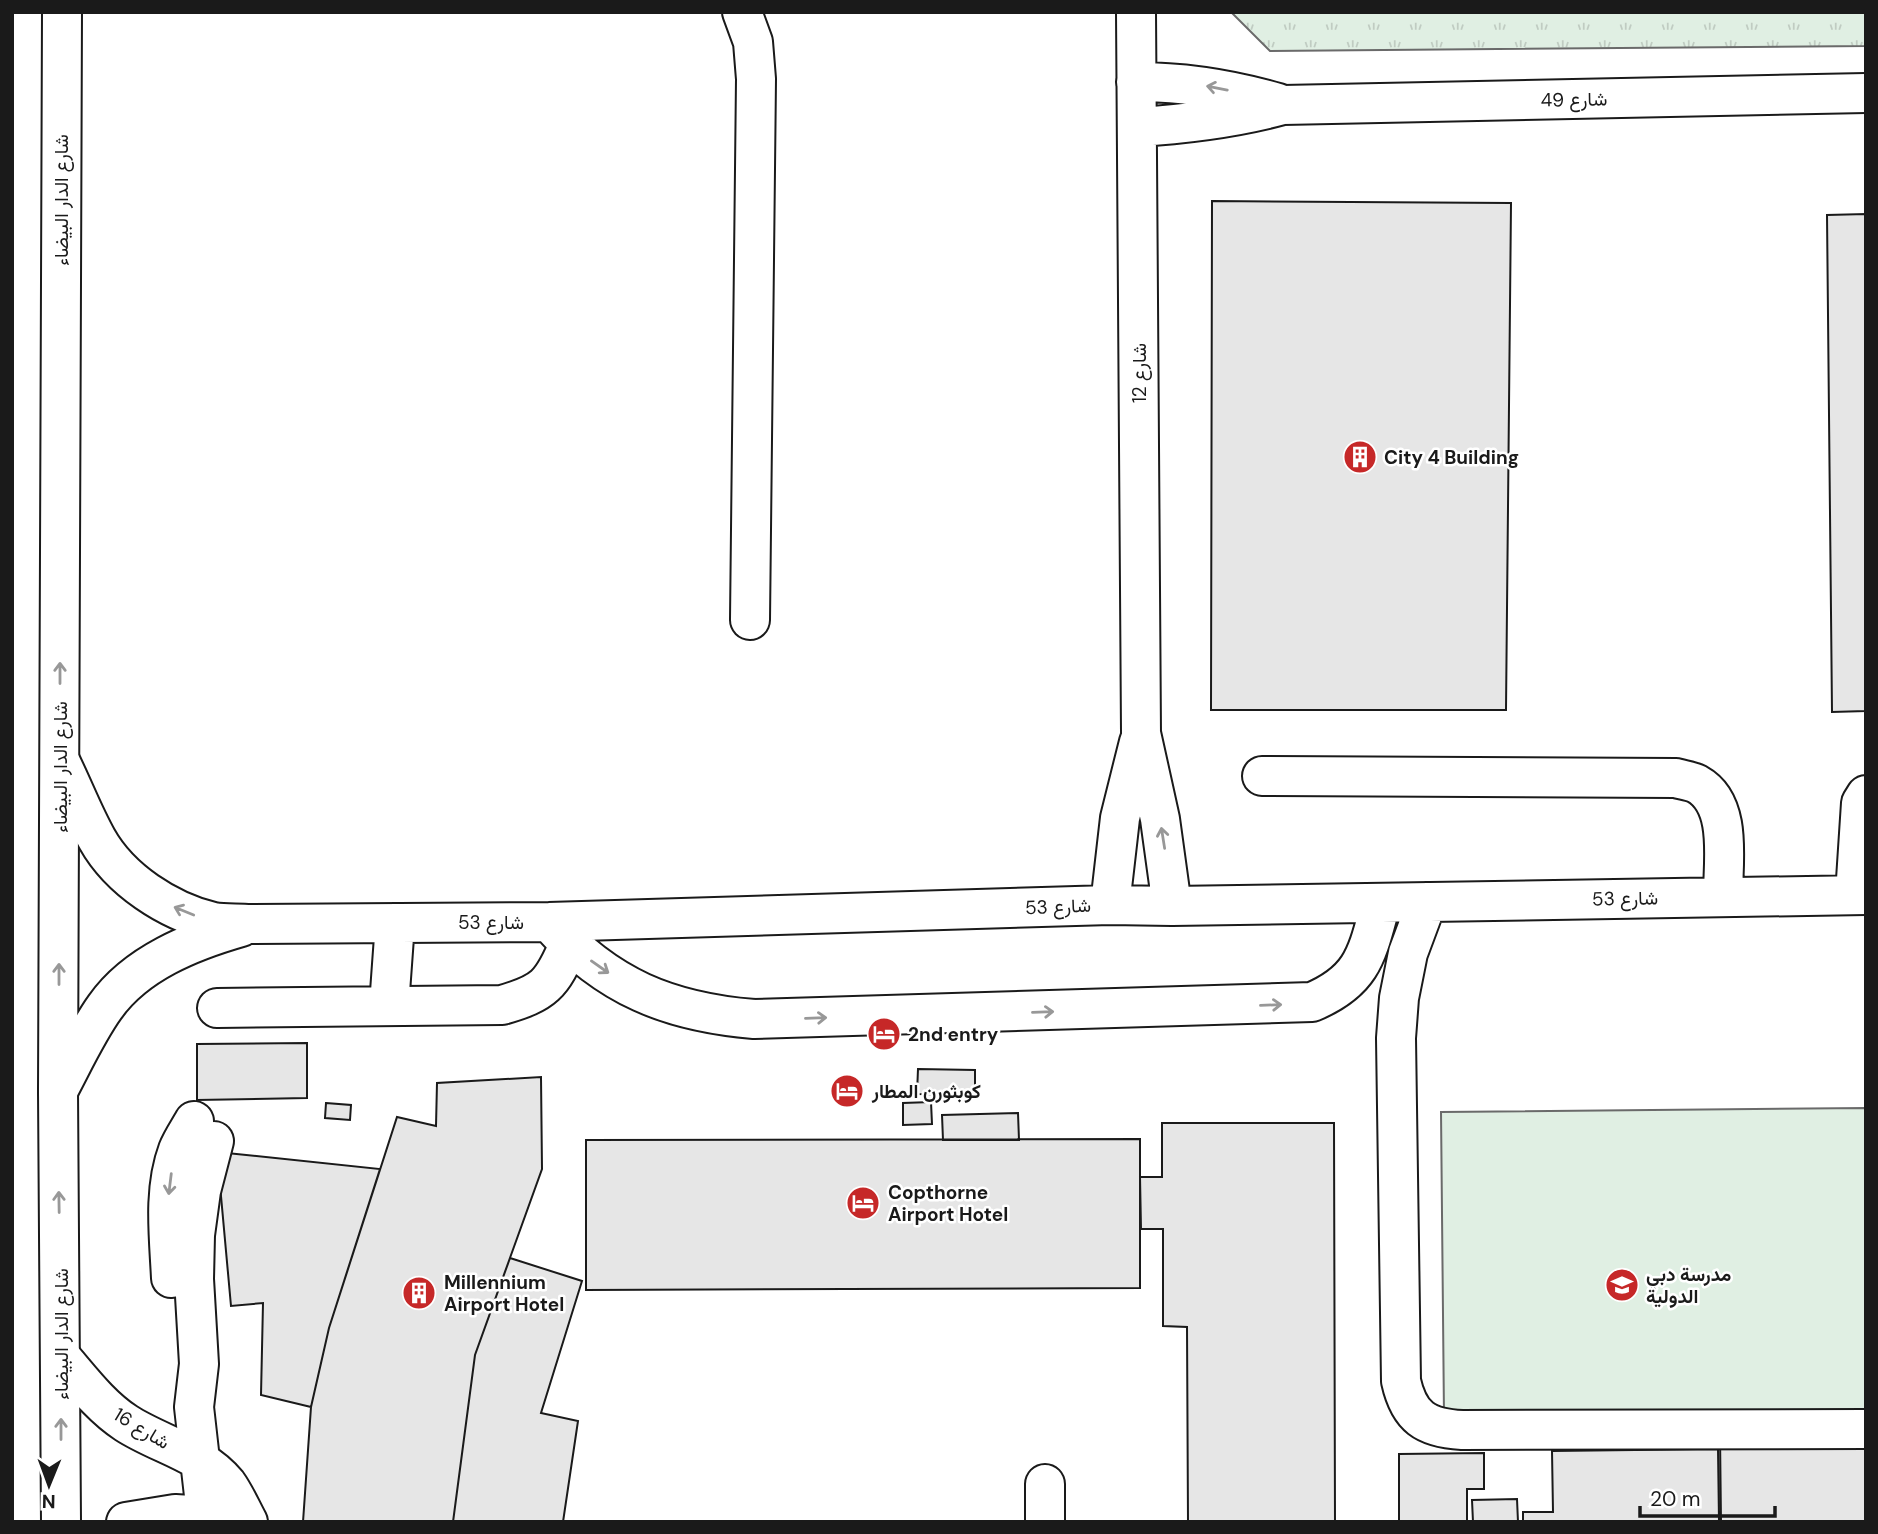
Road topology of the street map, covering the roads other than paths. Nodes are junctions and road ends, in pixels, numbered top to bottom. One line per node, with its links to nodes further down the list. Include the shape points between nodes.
1 (62, 12): 10 (main road, شارع الدار البيضاء, one-way to 1)
2 (743, 12): 8 (main road, via 756,79)
3 (1136, 12): 4 (main road, شارع 12)
4 (1136, 82): 6 (main road, one-way to 4, via 1211,86); 7 (main road, شارع 12)
5 (1866, 93): 6 (main road, شارع 49)
6 (1283, 105): 7 (main road, via 1210,121)
7 (1137, 127): 9 (main road, شارع 12)
8 (750, 620)
9 (1141, 733): 17 (main road, شارع 12, via 1120,818); 18 (main road, شارع 12, one-way to 9, via 1160,819)
10 (60, 761): 20 (main road, شارع 53, one-way to 10, via 214,922 180,910 130,877 98,841); 24 (main road, شارع الدار البيضاء, one-way to 10)
11 (1262, 776): 13 (main road, via 1676,778 1696,783 1713,800 1723,822)
12 (1866, 795): 14 (main road, via 1861,803)
13 (1723, 895): 14 (main road, شارع 53); 15 (main road, شارع 53)
14 (1860, 895)
15 (1427, 902): 16 (main road, شارع 53); 27 (main road, via 1408,953 1396,1038 1401,1381 1406,1402 1420,1419 1439,1429 1462,1430)
16 (1381, 903): 18 (main road, شارع 53); 21 (main road, one-way to 16, via 635,990 712,1016 754,1020 1286,1005 1312,1002 1335,992 1354,975 1367,953)
17 (1110, 905): 18 (main road, شارع 53); 21 (main road, شارع 53)
18 (1172, 906)
19 (395, 923): 20 (main road, شارع 53); 21 (main road, شارع 53); 22 (main road)
20 (250, 924): 24 (main road, شارع 53, via 185,945 129,982 106,1006)
21 (559, 933): 22 (main road, via 556,974 532,996 502,1005)
22 (389, 1006): 23 (main road)
23 (217, 1008)
24 (58, 1091): 26 (main road, شارع الدار البيضاء, one-way to 24)
25 (204, 1131): 28 (main road, شارع 16, via 178,1148 168,1211 178,1344 194,1406)
26 (61, 1357): 28 (main road, شارع 16, via 124,1422); 31 (main road, شارع الدار البيضاء, one-way to 26)
27 (1866, 1429)
28 (199, 1460): 30 (main road, شارع 16); 33 (main road, via 225,1482)
29 (1045, 1484): 34 (main road)
30 (206, 1519): 32 (main road, شارع 16, via 175,1514)
31 (61, 1522)
32 (125, 1522)
33 (248, 1522)
34 (1045, 1522)

